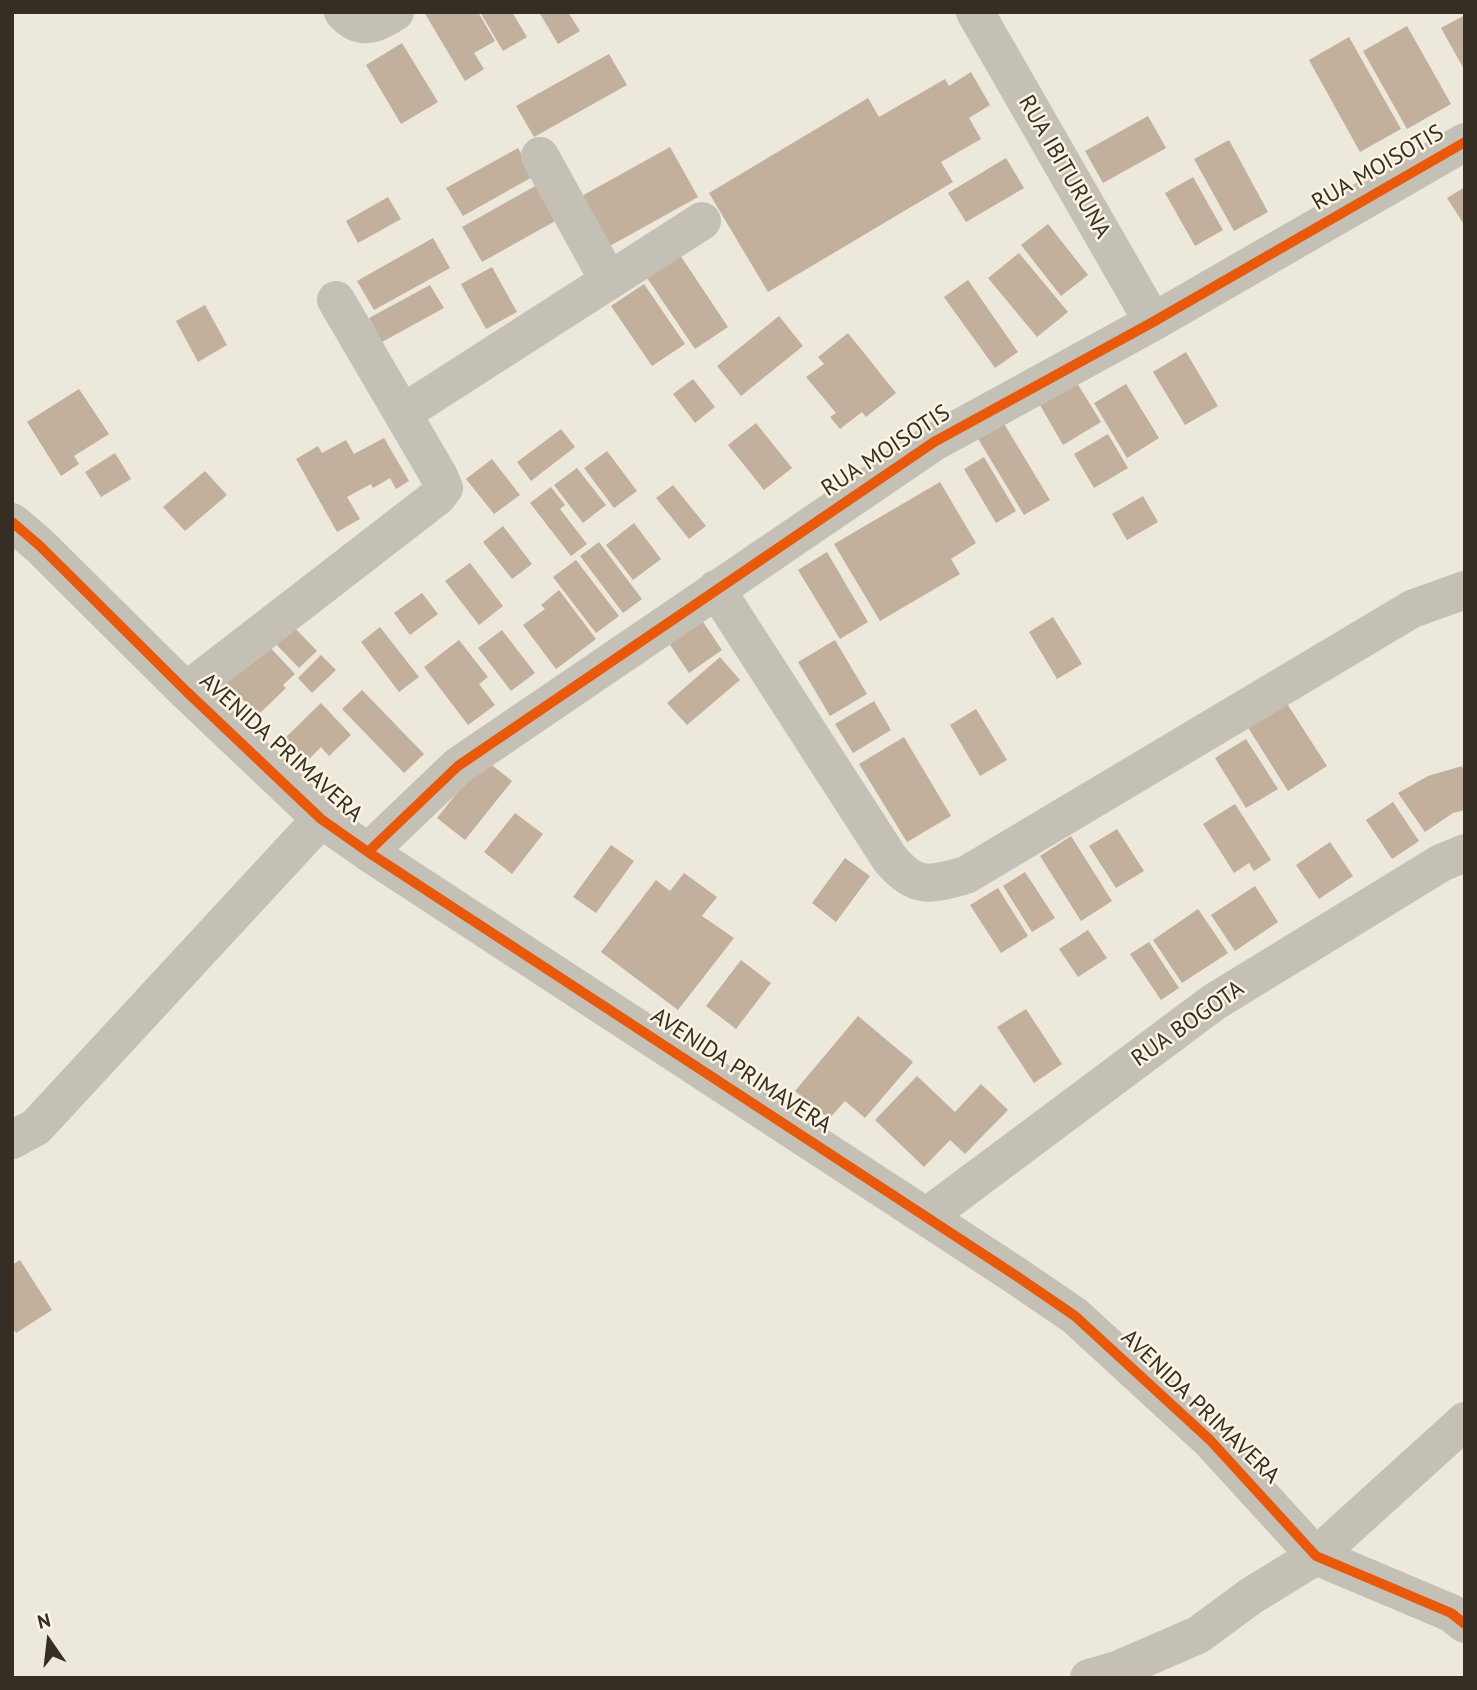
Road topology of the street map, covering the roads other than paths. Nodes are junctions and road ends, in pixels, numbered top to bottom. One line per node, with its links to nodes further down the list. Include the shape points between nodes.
1 (989, 17): 7 (street, RUA IBITURUNA)
2 (1465, 142): 7 (street, RUA MOISOTIS)
3 (540, 156): 5 (street)
4 (702, 221): 5 (street)
5 (609, 281): 8 (street)
6 (336, 300): 8 (street)
7 (1153, 322): 10 (street, RUA MOISOTIS, via 934,442)
8 (403, 413): 12 (street, via 439,476 443,488 437,497)
9 (12, 522): 12 (street, AVENIDA PRIMAVERA)
10 (716, 589): 11 (street, via 890,859 918,882 966,875 1412,609); 14 (street, RUA MOISOTIS, via 458,766)
11 (1465, 590)
12 (186, 691): 13 (street, AVENIDA PRIMAVERA)
13 (321, 818): 14 (street, AVENIDA PRIMAVERA); 16 (street, via 36,1127)
14 (368, 852): 17 (street, AVENIDA PRIMAVERA)
15 (1465, 853): 17 (street, RUA BOGOTA, via 1441,863 1214,1002)
16 (12, 1140)
17 (926, 1217): 19 (street, AVENIDA PRIMAVERA, via 1075,1316 1210,1440)
18 (1465, 1421): 19 (street)
19 (1316, 1556): 20 (street, AVENIDA PRIMAVERA, via 1451,1613); 21 (street, via 1198,1635)
20 (1465, 1624)
21 (1089, 1678)

